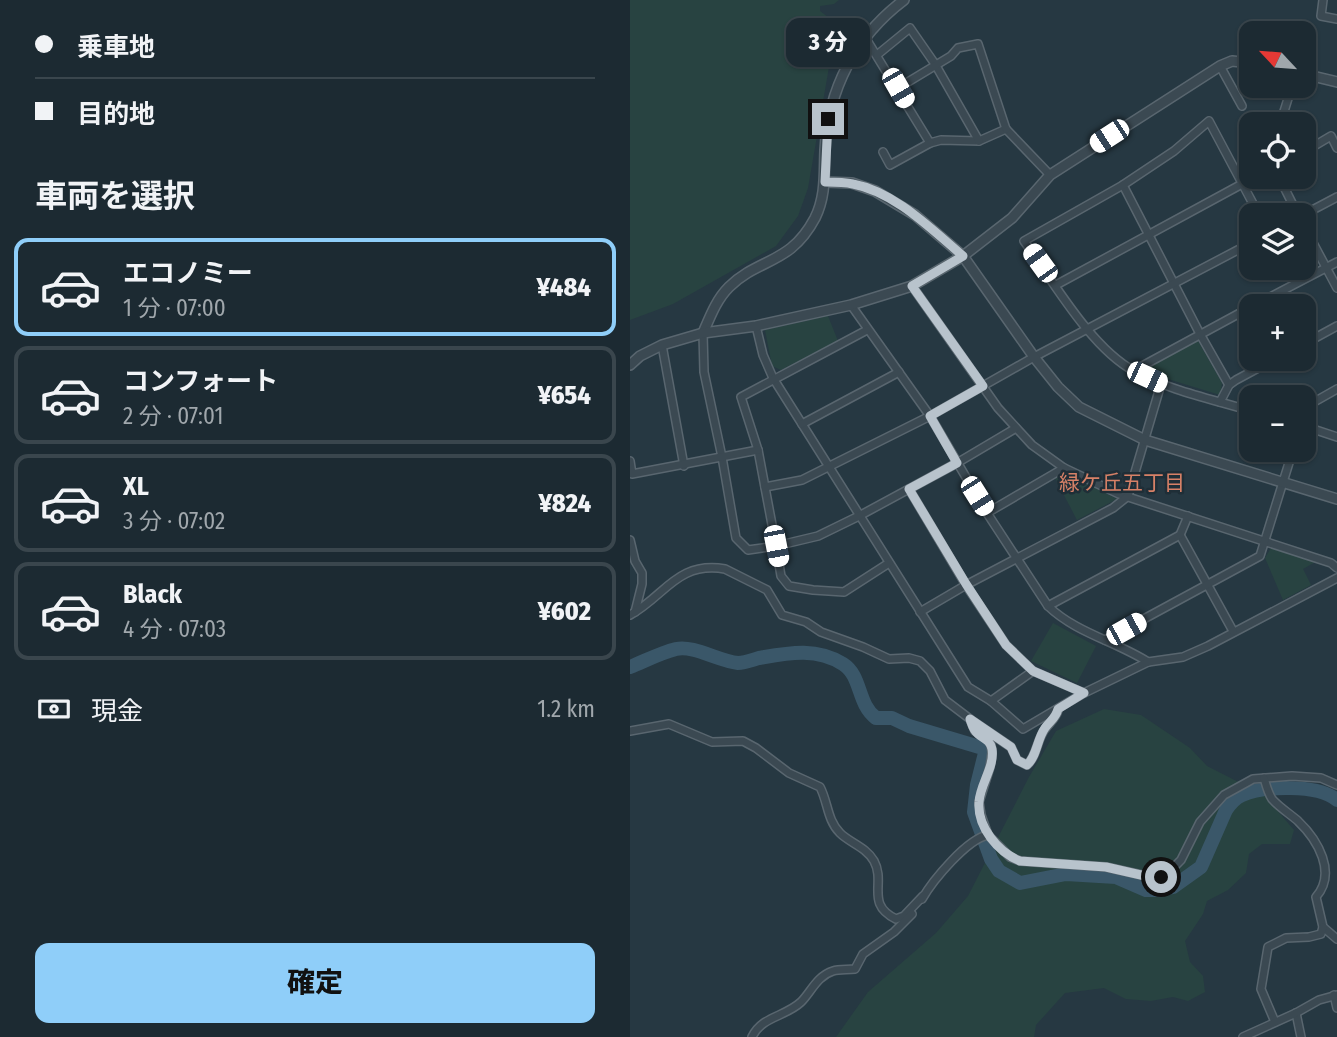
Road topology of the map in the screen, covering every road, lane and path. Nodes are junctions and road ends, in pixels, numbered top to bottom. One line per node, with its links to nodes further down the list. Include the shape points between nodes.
1 (904, 0): 4 (street)
2 (1323, 0): 3 (street, via 1321,16)
3 (1337, 19)
4 (865, 37): 5 (street); 21 (street, via 832,102)
5 (877, 55): 7 (street, via 910,28); 11 (street)
6 (1239, 62): 8 (street)
7 (934, 64): 11 (street); 13 (street, via 958,48 978,44); 14 (street)
8 (1220, 66): 12 (street); 19 (street)
9 (1316, 77): 10 (street)
10 (1337, 82)
11 (898, 88): 15 (street)
12 (1242, 106)
13 (1006, 129): 14 (street); 19 (street)
14 (979, 141): 15 (street)
15 (930, 143): 18 (street, via 890,165)
16 (1316, 145): 17 (street, via 1331,136)
17 (1337, 148)
18 (883, 152)
19 (1050, 175): 29 (street, via 1012,218)
20 (1239, 178): 22 (street, via 1209,121)
21 (825, 182): 29 (street, via 852,183 875,191 915,215); 43 (street, via 822,202 799,243 730,286 715,304)
22 (1123, 185): 26 (street); 33 (street, via 1024,241)
23 (1239, 186): 26 (street)
24 (1337, 197): 25 (street)
25 (1316, 208)
26 (1150, 234): 32 (street); 33 (street)
27 (1239, 249): 32 (street)
28 (1316, 249): 31 (street)
29 (963, 256): 34 (street); 47 (street)
30 (1337, 262): 31 (street)
31 (1326, 268): 35 (street); 36 (street)
32 (1175, 284): 42 (street); 44 (street)
33 (1056, 285): 42 (street)
34 (912, 286): 37 (street); 55 (street)
35 (1337, 288)
36 (1277, 294)
37 (851, 304): 39 (street); 41 (street)
38 (1239, 314): 44 (street)
39 (756, 326): 43 (street); 52 (street)
40 (1337, 326): 45 (street)
41 (867, 330): 51 (street); 52 (street)
42 (1088, 331): 47 (street); 49 (street)
43 (703, 334): 46 (street); 67 (street, via 703,364)
44 (1200, 334): 49 (street); 54 (street)
45 (1316, 337)
46 (662, 345): 48 (street); 71 (street)
47 (1034, 357): 55 (street); 65 (street, via 1079,407)
48 (630, 365)
49 (1133, 371): 53 (street)
50 (1254, 371): 54 (street)
51 (899, 372): 60 (street); 61 (street)
52 (773, 378): 61 (street); 66 (street, via 741,397)
53 (1161, 384): 58 (street); 65 (street)
54 (1229, 385): 58 (street)
55 (983, 386): 60 (street); 62 (street)
56 (1337, 389): 57 (street)
57 (1316, 401)
58 (1220, 402): 59 (street)
59 (1239, 408)
60 (930, 416): 70 (street); 72 (street)
61 (802, 424): 72 (street)
62 (1016, 428): 70 (street); 73 (street)
63 (1316, 430): 64 (street)
64 (1337, 437)
65 (1145, 440): 74 (street); 77 (street)
66 (758, 450): 67 (street); 75 (street)
67 (722, 457): 71 (street); 85 (street, via 736,538 748,550)
68 (630, 461): 71 (street, via 632,474)
69 (1289, 462): 74 (street)
70 (957, 463): 76 (street); 79 (street)
71 (684, 466)
72 (830, 466): 75 (street, via 802,480); 80 (street)
73 (1064, 468): 77 (street); 79 (street)
74 (1283, 481): 78 (street); 84 (street)
75 (765, 488): 85 (street)
76 (909, 489): 80 (street); 91 (street)
77 (1128, 496): 81 (street); 86 (street)
78 (1337, 499)
79 (988, 513): 86 (street)
80 (859, 516): 85 (street, via 818,536); 87 (street)
81 (1188, 516): 82 (street); 84 (street)
82 (1180, 535): 90 (street); 92 (street)
83 (630, 540): 94 (street, via 642,573)
84 (1264, 541): 88 (street); 90 (street, via 1260,556)
85 (776, 546): 87 (street, via 781,576 789,586 813,590 844,592)
86 (1017, 558): 91 (street); 92 (street)
87 (889, 563): 93 (street)
88 (1337, 568)
89 (1337, 578): 95 (street)
90 (1207, 583): 95 (street); 96 (street)
91 (966, 584): 93 (street); 98 (street, via 1006,645)
92 (1048, 606): 96 (street, via 1077,628)
93 (920, 611): 100 (street, via 968,687)
94 (633, 614): 102 (street, via 680,575 725,569 767,590 782,615 890,659 920,661 945,700)
95 (1233, 631): 97 (street, via 1184,657)
96 (1105, 640): 97 (street)
97 (1148, 662): 99 (street)
98 (1033, 671): 99 (street); 100 (street)
99 (1084, 693): 101 (street)
100 (990, 701): 101 (street, via 1023,729)
101 (1058, 709): 102 (street, via 1027,765 1017,760 1011,747)
102 (970, 719): 106 (street, via 992,751 979,802)
103 (630, 731): 107 (street, via 669,723 712,742 743,741 756,748 789,773 820,788 834,826 874,860 877,896 886,914 895,919 904,916)
104 (1265, 782): 105 (street, via 1292,776 1321,778); 106 (street, via 1253,779 1224,795 1200,822 1181,860 1154,878 1106,867 1020,861); 108 (street, via 1270,795 1321,850 1328,869 1323,890 1316,897)
105 (1337, 785)
106 (983, 836): 107 (street, via 964,849)
107 (923, 896): 115 (street, via 919,907 863,954 855,969 822,977 800,1002 763,1022)
108 (1324, 928): 109 (street); 113 (street, via 1321,934 1286,938 1268,947 1261,989)
109 (1337, 939)
110 (1336, 995): 111 (street); 112 (street)
111 (1337, 1008)
112 (1296, 1013): 113 (street); 117 (street)
113 (1275, 1022): 114 (street)
114 (1259, 1033): 116 (street)
115 (752, 1037)
116 (1242, 1037)
117 (1301, 1037)

